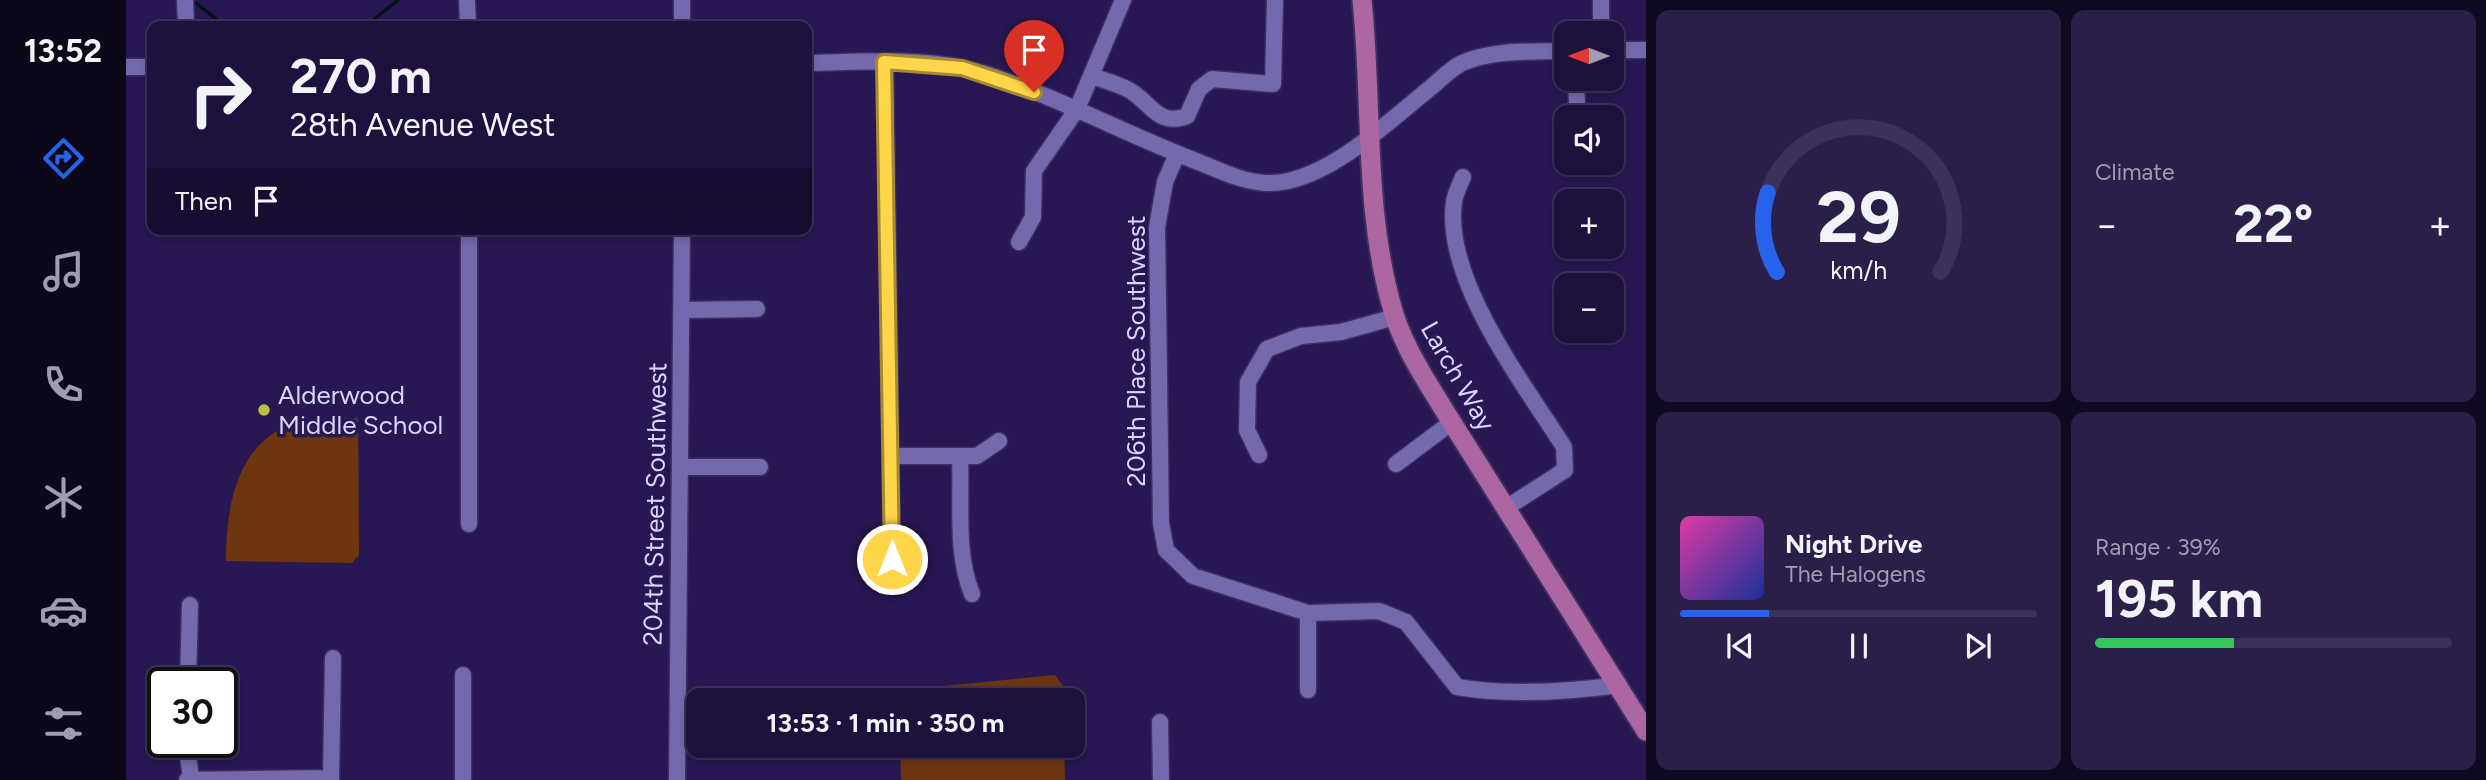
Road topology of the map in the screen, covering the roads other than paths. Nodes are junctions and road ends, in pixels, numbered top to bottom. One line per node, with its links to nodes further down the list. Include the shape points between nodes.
1 (185, 0): 8 (street)
2 (467, 0): 9 (street)
3 (682, 0): 10 (street)
4 (1123, 0): 19 (street)
5 (1275, 0): 19 (street, via 1273,84 1212,79 1199,89 1187,116 1174,121 1157,116 1129,90)
6 (1362, 0): 21 (main road, Larch Way)
7 (1601, 0): 11 (street)
8 (186, 21)
9 (468, 21)
10 (682, 21)
11 (1601, 21)
12 (1624, 50): 13 (street)
13 (1646, 50)
14 (1554, 51): 21 (street, via 1492,53 1460,64)
15 (884, 62): 16 (street); 20 (street, via 962,68); 33 (street)
16 (812, 63)
17 (126, 67): 18 (street)
18 (147, 67)
19 (1091, 76): 20 (street)
20 (1077, 109): 22 (street); 26 (street, via 1034,170 1033,217)
21 (1368, 137): 22 (street, via 1325,166 1268,183 1244,180); 29 (main road, Larch Way, via 1377,233)
22 (1177, 154): 43 (street, 206th Place Southwest, via 1165,181 1157,227 1161,523 1166,550 1193,576)
23 (1463, 177): 38 (street, via 1454,202 1455,227 1472,299 1564,447 1566,458 1565,470)
24 (469, 235): 39 (street)
25 (682, 235): 28 (street, 204th Street Southwest)
26 (1019, 242)
27 (757, 309): 28 (street)
28 (682, 310): 36 (street, 204th Street Southwest)
29 (1395, 317): 30 (main road, Larch Way); 32 (street, via 1341,332 1301,336 1267,349 1248,382 1247,430)
30 (1452, 422): 35 (street); 38 (main road, Larch Way)
31 (999, 441): 34 (street, via 977,456)
32 (1259, 455)
33 (891, 456): 34 (street); 40 (street)
34 (960, 456): 41 (street, via 963,554)
35 (1396, 464)
36 (680, 467): 37 (street); 55 (street, 204th Street Southwest)
37 (760, 467)
38 (1506, 508): 47 (main road, Larch Way)
39 (469, 524)
40 (892, 559)
41 (972, 594)
42 (190, 605): 45 (street)
43 (1308, 613): 47 (street, via 1379,611 1406,622 1457,687 1487,692); 48 (street)
44 (333, 658): 53 (street)
45 (188, 667)
46 (463, 675): 54 (street)
47 (1619, 685): 50 (main road, Larch Way)
48 (1308, 690)
49 (1160, 722): 56 (street)
50 (1646, 730)
51 (187, 758): 52 (street)
52 (189, 779): 53 (street)
53 (331, 779)
54 (463, 780)
55 (677, 780)
56 (1161, 780)

